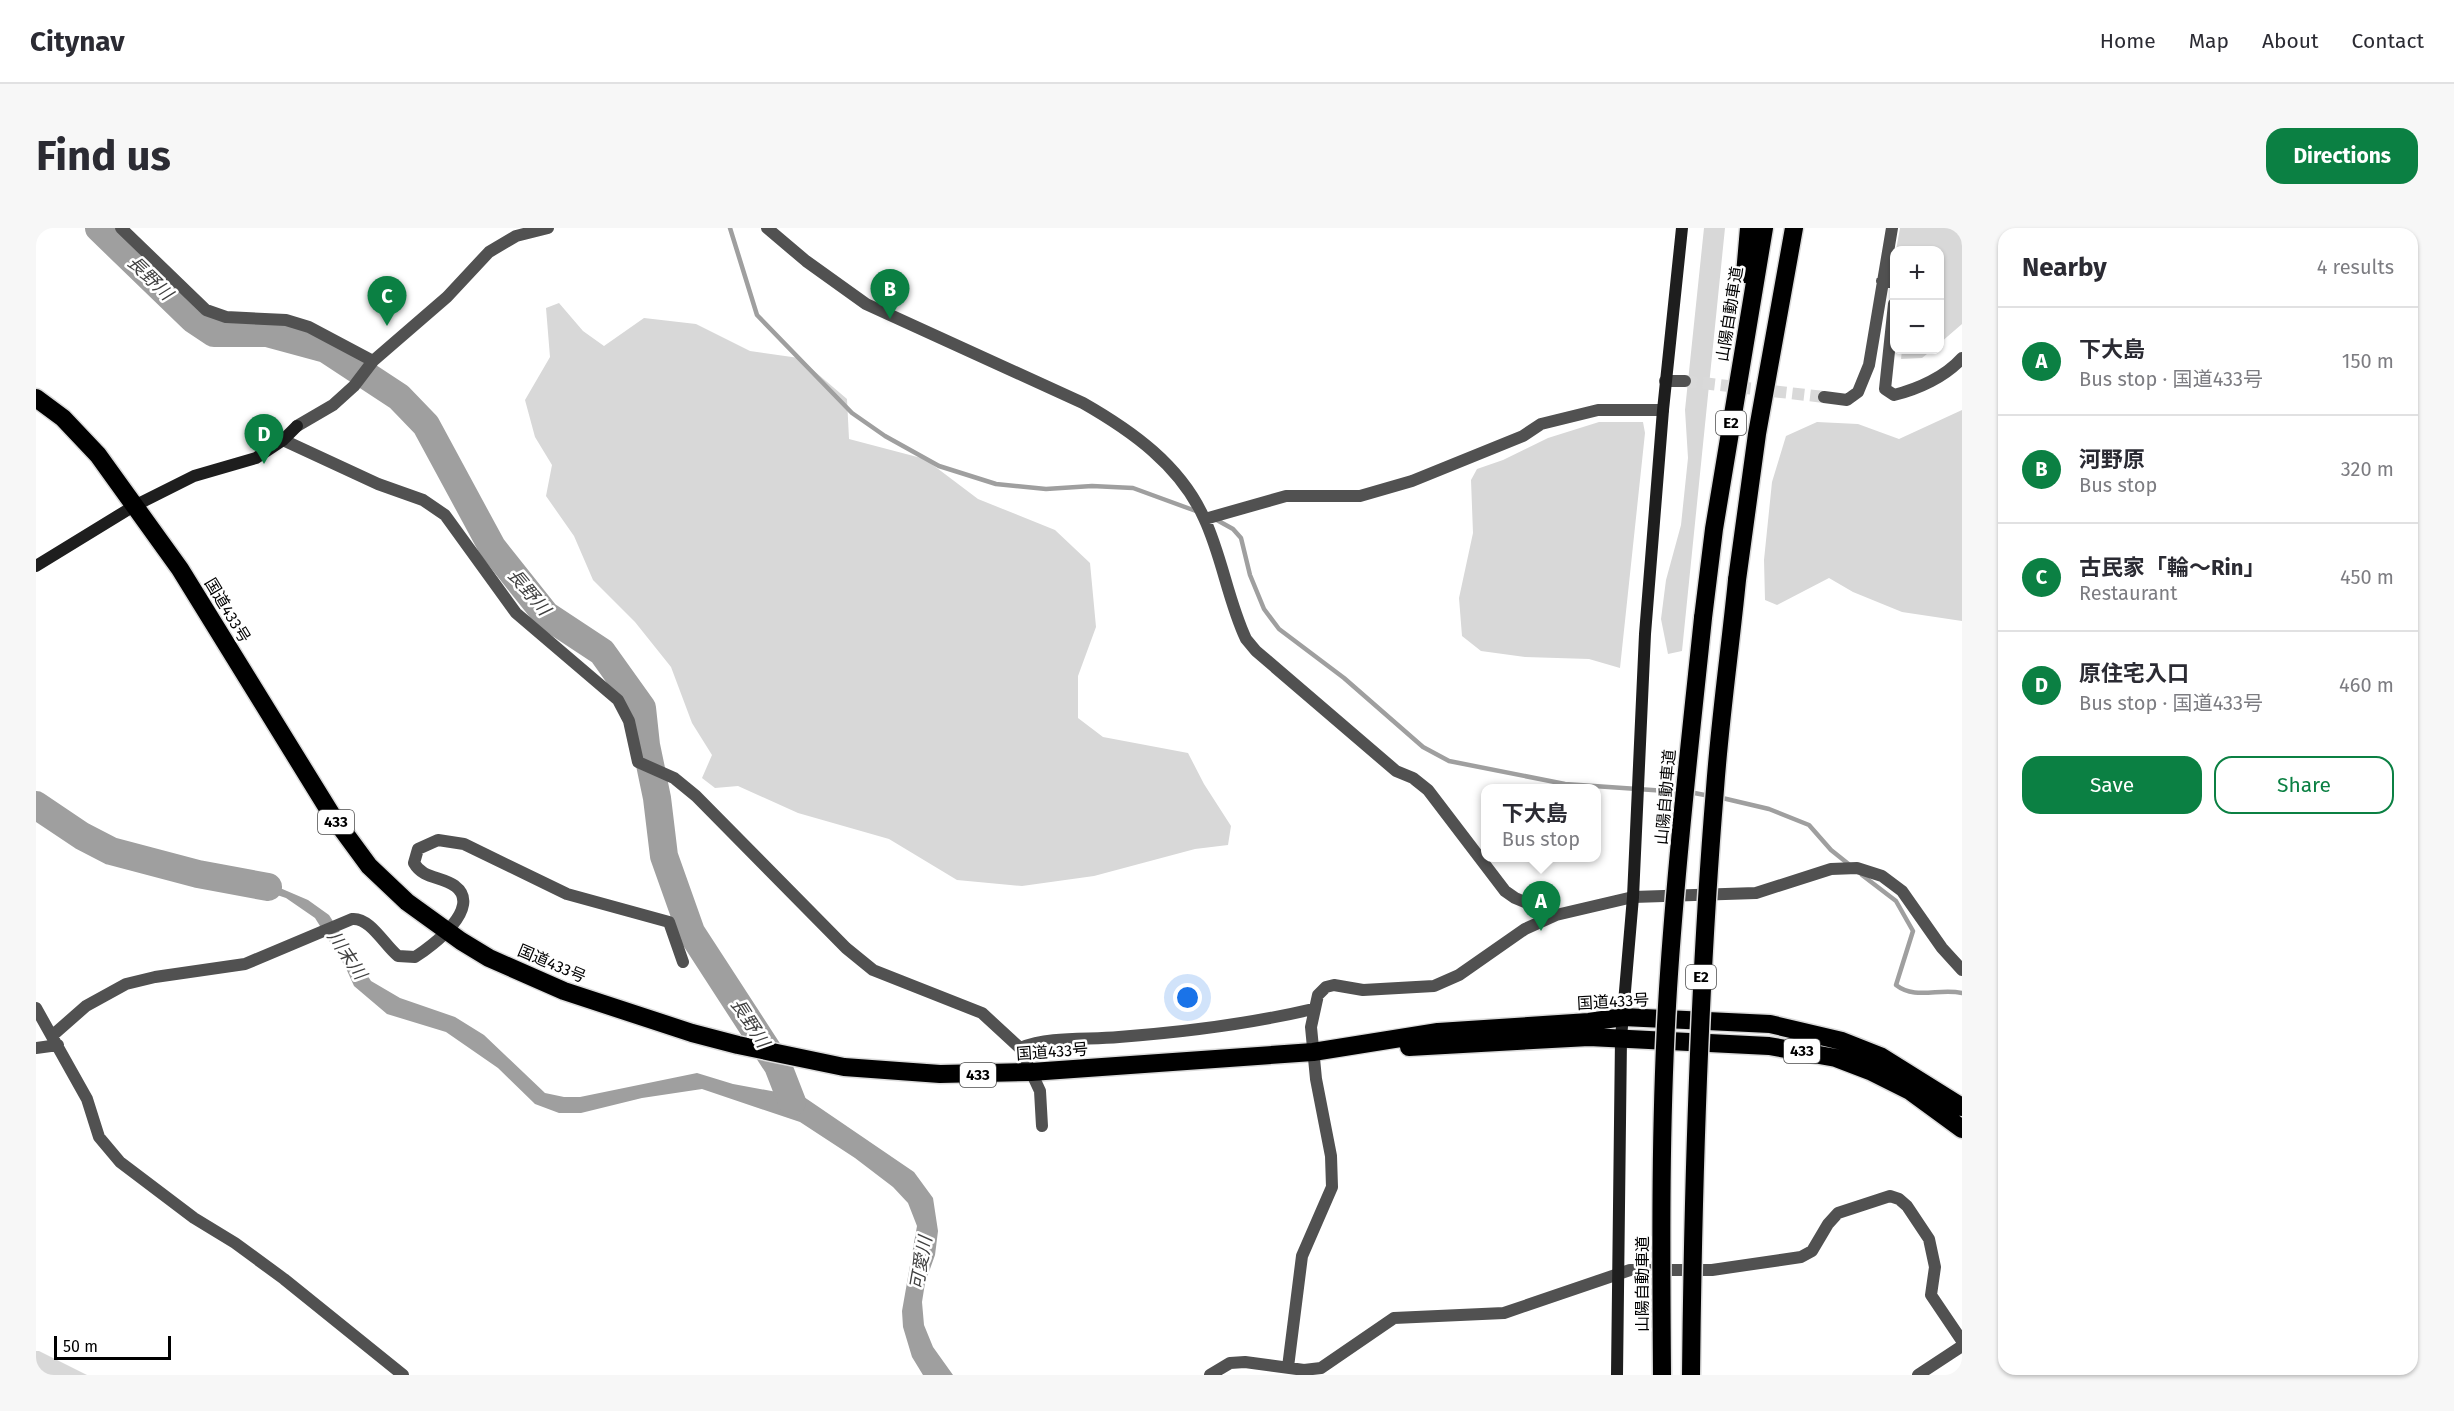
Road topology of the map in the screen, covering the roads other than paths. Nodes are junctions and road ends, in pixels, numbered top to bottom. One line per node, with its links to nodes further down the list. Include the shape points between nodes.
1 (121, 228): 12 (street, via 206,310 226,317 286,320 309,327)
2 (548, 228): 12 (street, via 516,236 495,247 447,297)
3 (767, 228): 21 (street, via 866,304 1114,421 1174,472)
4 (1682, 228): 13 (street)
5 (1749, 228): 18 (highway)
6 (1764, 228): 18 (highway, 山陽自動車道 / E2)
7 (1795, 228): 50 (highway, E2, bridge, via 1757,434 1715,787 1701,983)
8 (1892, 228): 9 (street)
9 (1888, 281): 15 (street, via 1869,365 1858,392 1847,400)
10 (1890, 342): 11 (street, via 1885,389 1894,395 1916,389)
11 (1962, 358)
12 (370, 365): 19 (street, via 333,405 297,426)
13 (1665, 381): 14 (street); 17 (street)
14 (1685, 381)
15 (1824, 397)
16 (36, 398): 20 (highway, 国道433号 / 433, via 81,435)
17 (1663, 410): 21 (street, via 1598,410 1541,424 1523,436 1412,481 1360,496 1286,496); 25 (street, via 1645,634)
18 (1729, 437): 49 (highway, 山陽自動車道 / E2, bridge, via 1703,618 1668,990 1661,1222)
19 (283, 440): 20 (street, via 256,458 194,476); 36 (street, via 378,484 423,500 445,515 516,613 618,700 629,721 638,762 674,778 696,796 837,940 873,970 982,1013)
20 (135, 506): 22 (street); 27 (highway, 国道433号 / 433, via 180,569 350,842 388,885)
21 (1205, 519): 23 (street, via 1241,629 1256,651 1396,771 1428,790)
22 (36, 566)
23 (1481, 860)
24 (1483, 862): 26 (street, via 1505,891)
25 (1633, 897): 26 (street); 29 (street, via 1756,893 1831,869 1857,868 1882,876 1902,891); 32 (street)
26 (1556, 915): 31 (street, via 1526,929 1459,975 1434,986 1363,990 1334,985 1318,995)
27 (446, 931): 28 (street, via 461,914 462,893 456,886 418,870 414,863 418,849 438,840 480,850 567,894 669,922); 34 (street, via 425,951 407,958 390,950 358,918 345,921 245,963 126,984 86,1006); 38 (highway, 国道433号 / 433, via 489,958 564,991 720,1040 844,1067 921,1073)
28 (683, 962)
29 (1962, 970)
30 (36, 1008): 34 (street)
31 (1313, 1009): 36 (street, via 1217,1029 1039,1041); 37 (street, via 1311,1028)
32 (1623, 1017): 33 (street); 37 (highway, 国道433号 / 433, via 1438,1032); 39 (highway, 国道433号 / 433, via 1770,1024 1815,1034 1880,1056)
33 (1622, 1038): 37 (highway, 国道433号 / 433); 41 (highway, 国道433号 / 433, via 1769,1046 1836,1058 1910,1091); 42 (street)
34 (55, 1040): 35 (street); 46 (street, via 87,1099 99,1137 120,1162 284,1279)
35 (36, 1048)
36 (1020, 1048): 38 (street)
37 (1316, 1052): 38 (highway, 国道433号 / 433); 45 (street, via 1333,1174 1328,1199 1302,1256)
38 (1031, 1072): 40 (street, via 1041,1091)
39 (1962, 1107)
40 (1042, 1126)
41 (1962, 1129)
42 (1618, 1273): 43 (street, via 1635,1269 1712,1270 1801,1257 1812,1251 1838,1213 1890,1196 1907,1206 1927,1236 1935,1268 1931,1295); 45 (street, via 1504,1313 1394,1318 1321,1368); 48 (street)
43 (1962, 1341)
44 (1962, 1346): 51 (street)
45 (1288, 1367): 47 (street, via 1230,1363)
46 (403, 1375)
47 (1210, 1375)
48 (1617, 1375)
49 (1662, 1375)
50 (1691, 1375)
51 (1918, 1375)

